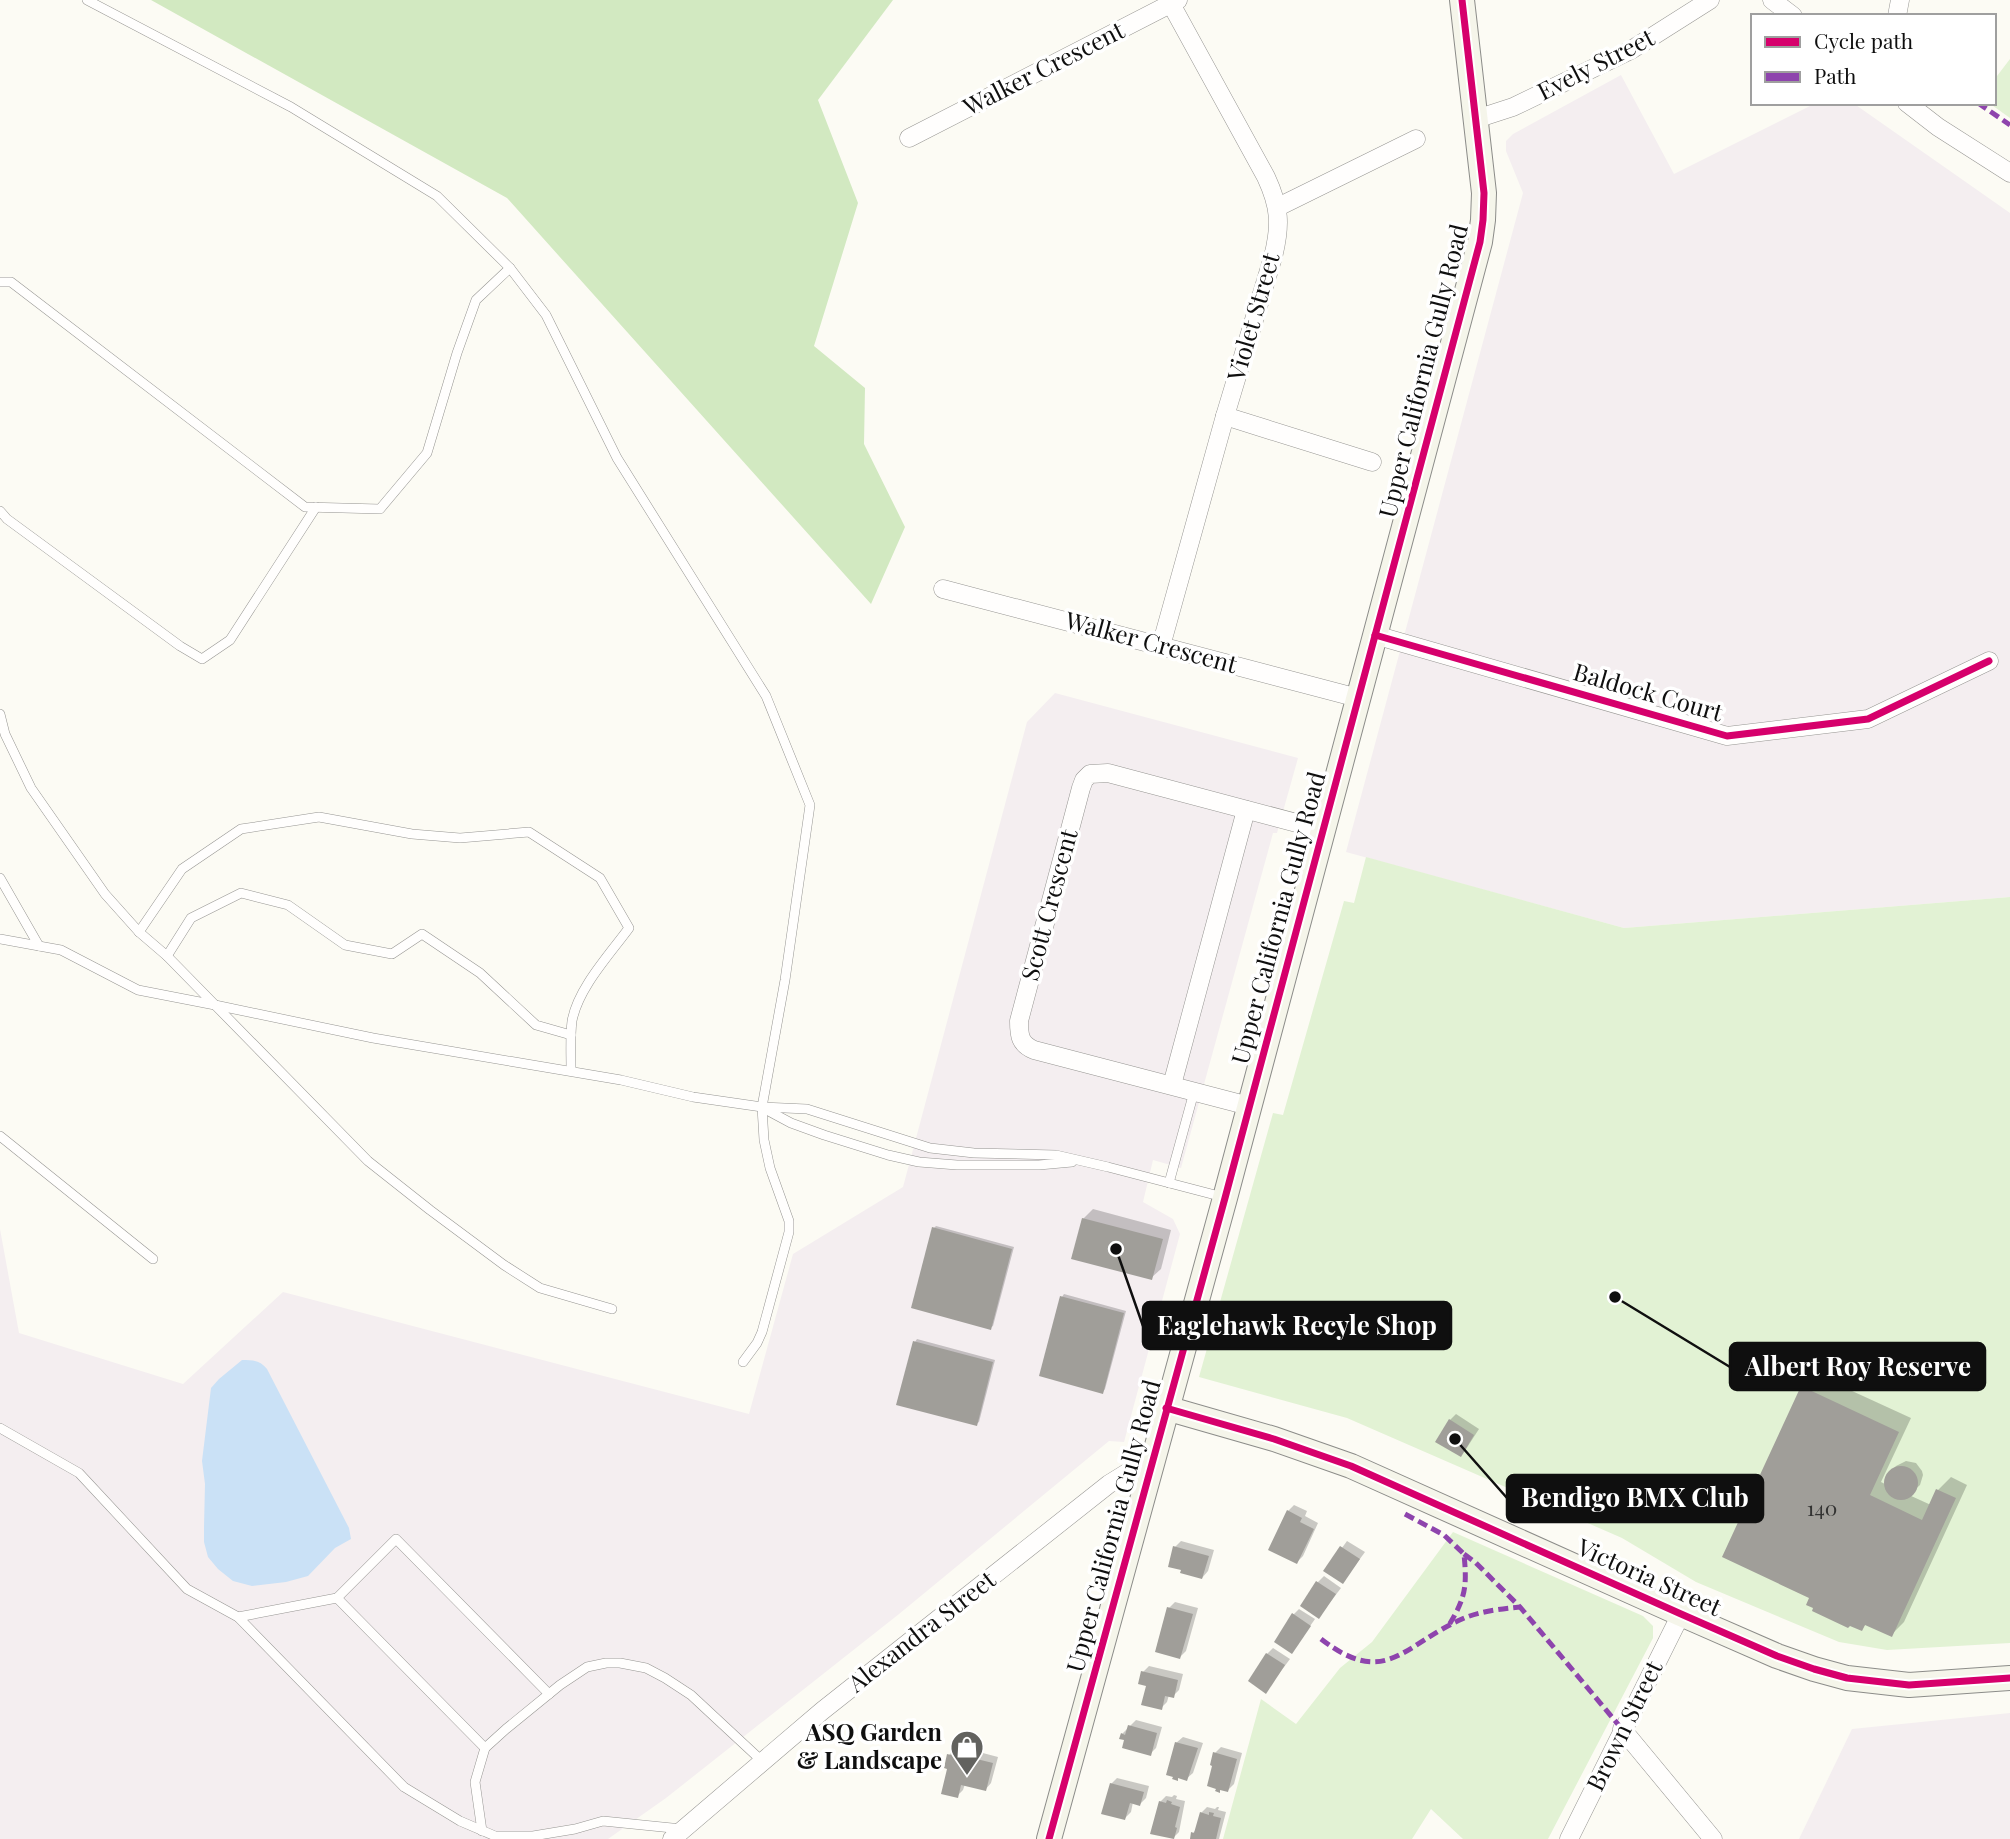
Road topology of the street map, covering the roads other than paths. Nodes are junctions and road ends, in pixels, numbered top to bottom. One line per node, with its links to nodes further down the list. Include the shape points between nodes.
1 (87, 0): 13 (lane, via 291,107 437,196)
2 (1462, 0): 8 (street, Upper California Gully Road)
3 (1710, 0): 8 (street, Evely Street, via 1631,50 1513,107)
4 (1772, 0): 6 (street)
5 (1174, 2): 9 (street, Walker Crescent); 12 (street, Violet Street)
6 (1790, 14)
7 (1910, 105): 11 (street)
8 (1476, 118): 20 (street, Upper California Gully Road, via 1484,193 1480,242)
9 (909, 138)
10 (1416, 139): 12 (street)
11 (2010, 173)
12 (1278, 207): 15 (street, Violet Street, via 1273,257)
13 (510, 268): 17 (lane, via 476,300 427,453 380,509); 38 (lane, via 546,315 618,458 766,696 810,805)
14 (0, 282): 17 (lane, via 11,282 305,507)
15 (1225, 416): 16 (street); 21 (street, Violet Street)
16 (1373, 462)
17 (316, 507): 18 (lane, via 230,640 202,659)
18 (0, 511)
19 (943, 589): 21 (street, Walker Crescent)
20 (1375, 635): 22 (street, Baldock Court, via 1727,736 1868,719); 23 (street, Upper California Gully Road)
21 (1161, 646): 23 (street, Walker Crescent)
22 (1989, 661)
23 (1358, 698): 26 (street, Upper California Gully Road)
24 (0, 715): 28 (lane, via 31,788 104,894)
25 (1246, 810): 26 (street, Scott Crescent); 35 (street); 35 (street, Scott Crescent, via 1108,772 1090,774 1081,788 1019,1021 1019,1037 1034,1050)
26 (1323, 830): 37 (street, Upper California Gully Road)
27 (0, 878): 30 (lane)
28 (139, 932): 31 (lane); 33 (lane, via 182,869 241,829 319,817 460,838 529,832 600,878 629,928 591,980 573,1019)
29 (0, 939): 30 (lane)
30 (39, 946): 32 (lane, via 61,950 138,990)
31 (167, 956): 32 (lane); 33 (lane, via 191,918 241,893 288,905 345,945 392,954 422,934 480,974 536,1025)
32 (215, 1005): 34 (lane, via 373,1038); 44 (lane, via 368,1161 430,1210 540,1288)
33 (571, 1035): 34 (lane)
34 (571, 1070): 38 (lane)
35 (1172, 1086): 36 (street, Scott Crescent)
36 (1194, 1092): 37 (street, Scott Crescent); 41 (lane)
37 (1249, 1106): 42 (street, Upper California Gully Road)
38 (762, 1107): 40 (lane, via 807,1109 938,1149 1056,1155); 40 (lane, via 813,1131 919,1163); 45 (lane, via 770,1168 789,1232 762,1332)
39 (0, 1136): 43 (lane)
40 (1081, 1162): 41 (lane)
41 (1169, 1183): 42 (lane)
42 (1225, 1198): 46 (street, Upper California Gully Road)
43 (153, 1259)
44 (612, 1309)
45 (743, 1362)
46 (1166, 1408): 48 (street, Upper California Gully Road); 50 (street, Victoria Street, via 1351,1466)
47 (0, 1428): 51 (lane, via 79,1473 187,1589)
48 (1150, 1467): 56 (street, Alexandra Street, via 1130,1471 1109,1484); 60 (street, Upper California Gully Road)
49 (337, 1598): 51 (lane); 53 (lane, via 396,1539); 55 (lane)
50 (1681, 1614): 52 (street, Victoria Street, via 1777,1656 1847,1678 1909,1685); 54 (street, Brown Street)
51 (238, 1617): 57 (lane, via 404,1787)
52 (2010, 1678)
53 (549, 1694): 55 (lane); 56 (lane, via 587,1667 606,1663 646,1668 691,1695)
54 (1622, 1729): 61 (street, Brown Street); 62 (street)
55 (485, 1748): 57 (lane, via 475,1782)
56 (762, 1760): 58 (street, Alexandra Street)
57 (482, 1831): 59 (lane)
58 (678, 1834): 59 (lane, via 603,1821)
59 (531, 1838)
60 (1049, 1839)
61 (1569, 1839)
62 (1713, 1839)

